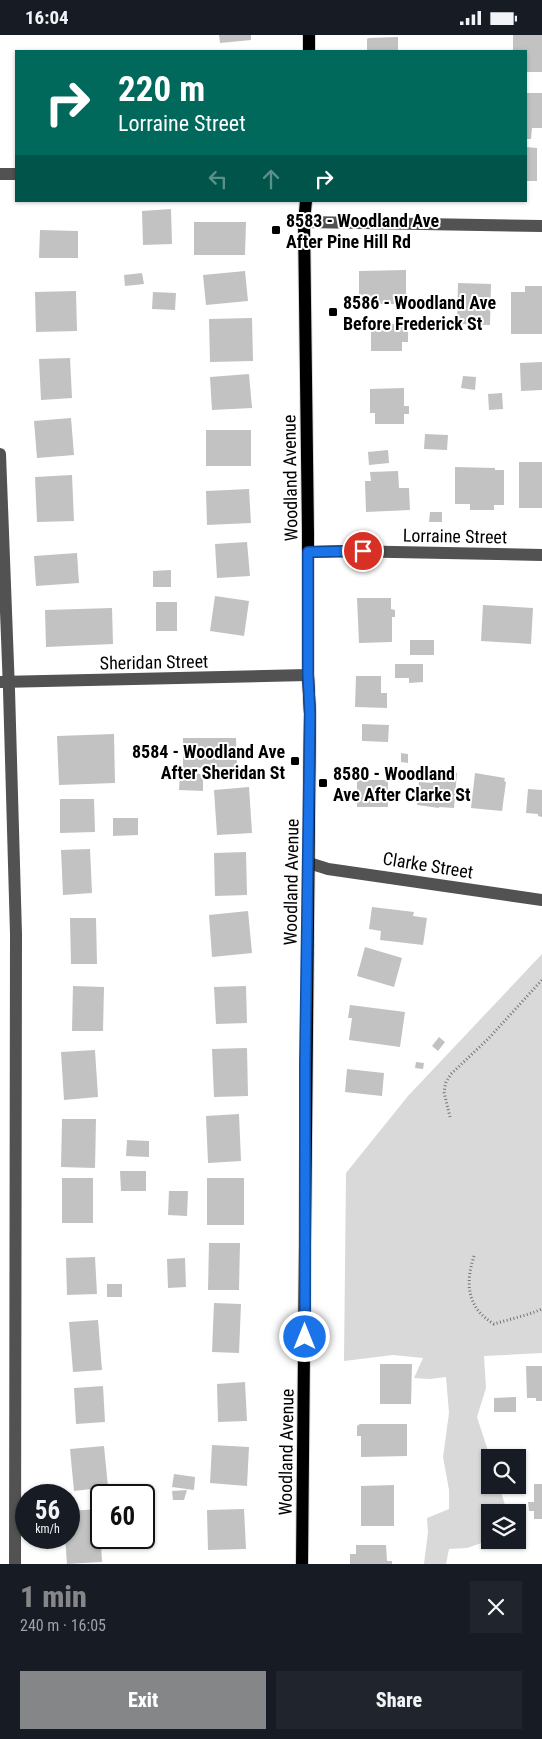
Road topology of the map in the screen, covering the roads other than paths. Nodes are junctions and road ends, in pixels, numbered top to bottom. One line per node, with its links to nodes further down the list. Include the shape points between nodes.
1 (309, 35): 2 (main road)
2 (309, 50)
3 (0, 174): 4 (street)
4 (15, 174)
5 (306, 202): 6 (main road, Woodland Avenue)
6 (304, 222): 7 (street); 9 (main road, Woodland Avenue)
7 (542, 226)
8 (0, 454): 12 (street)
9 (308, 552): 10 (street, Lorraine Street); 11 (main road, Woodland Avenue)
10 (542, 555)
11 (308, 675): 12 (street, Sheridan Street); 13 (main road, Woodland Avenue)
12 (4, 682): 15 (street, via 16,933)
13 (308, 863): 14 (street, Clarke Street, via 328,869); 16 (main road, Woodland Avenue)
14 (542, 900)
15 (15, 1564)
16 (302, 1564)

